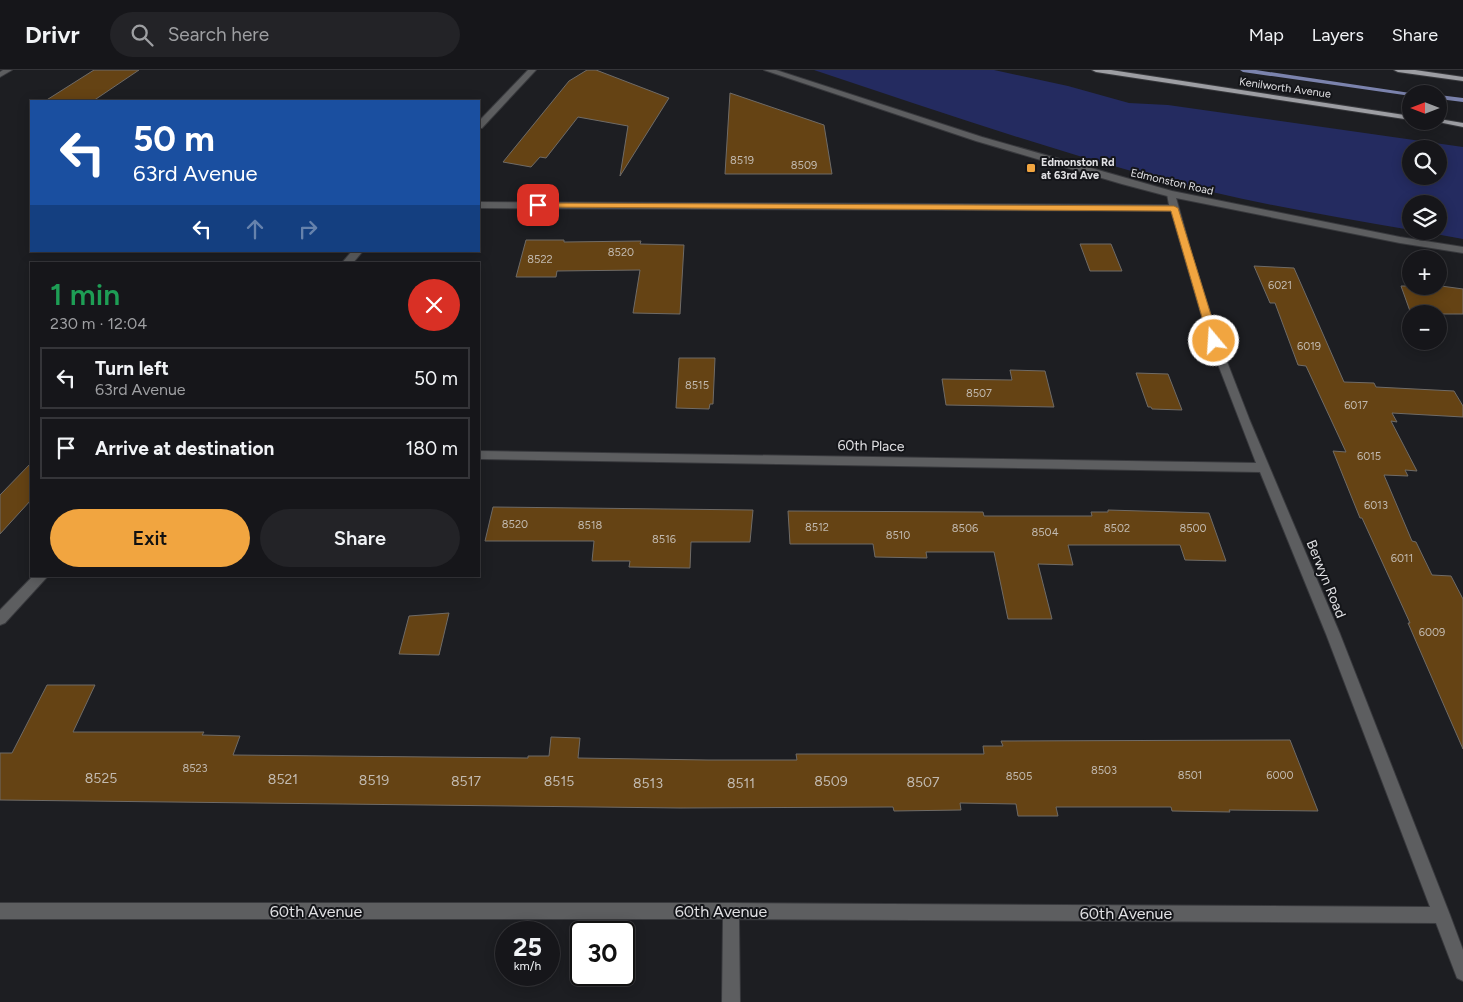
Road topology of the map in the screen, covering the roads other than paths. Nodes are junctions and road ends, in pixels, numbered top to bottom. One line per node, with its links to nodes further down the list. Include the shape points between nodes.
1 (8, 70): 6 (street)
2 (532, 70): 10 (street)
3 (768, 70): 12 (street, Edmonston Road, via 1033,156)
4 (1096, 70): 8 (main road, Kenilworth Avenue)
5 (1398, 70): 7 (main road)
6 (0, 75)
7 (1463, 79)
8 (1402, 117)
9 (1448, 123): 11 (main road)
10 (480, 125)
11 (1463, 125)
12 (1171, 194): 14 (street, Berwyn Road); 15 (street, Edmonston Road)
13 (480, 205): 14 (street)
14 (1174, 208): 19 (street, Berwyn Road, via 1214,341)
15 (1463, 250)
16 (357, 252): 17 (street)
17 (348, 262)
18 (480, 455): 19 (street, 60th Place)
19 (1263, 468): 24 (street, Berwyn Road)
20 (41, 577): 21 (street)
21 (0, 619)
22 (0, 911): 23 (street, 60th Avenue)
23 (731, 911): 24 (street, 60th Avenue); 26 (street)
24 (1442, 915): 25 (street, Berwyn Road)
25 (1463, 972)
26 (731, 1002)

